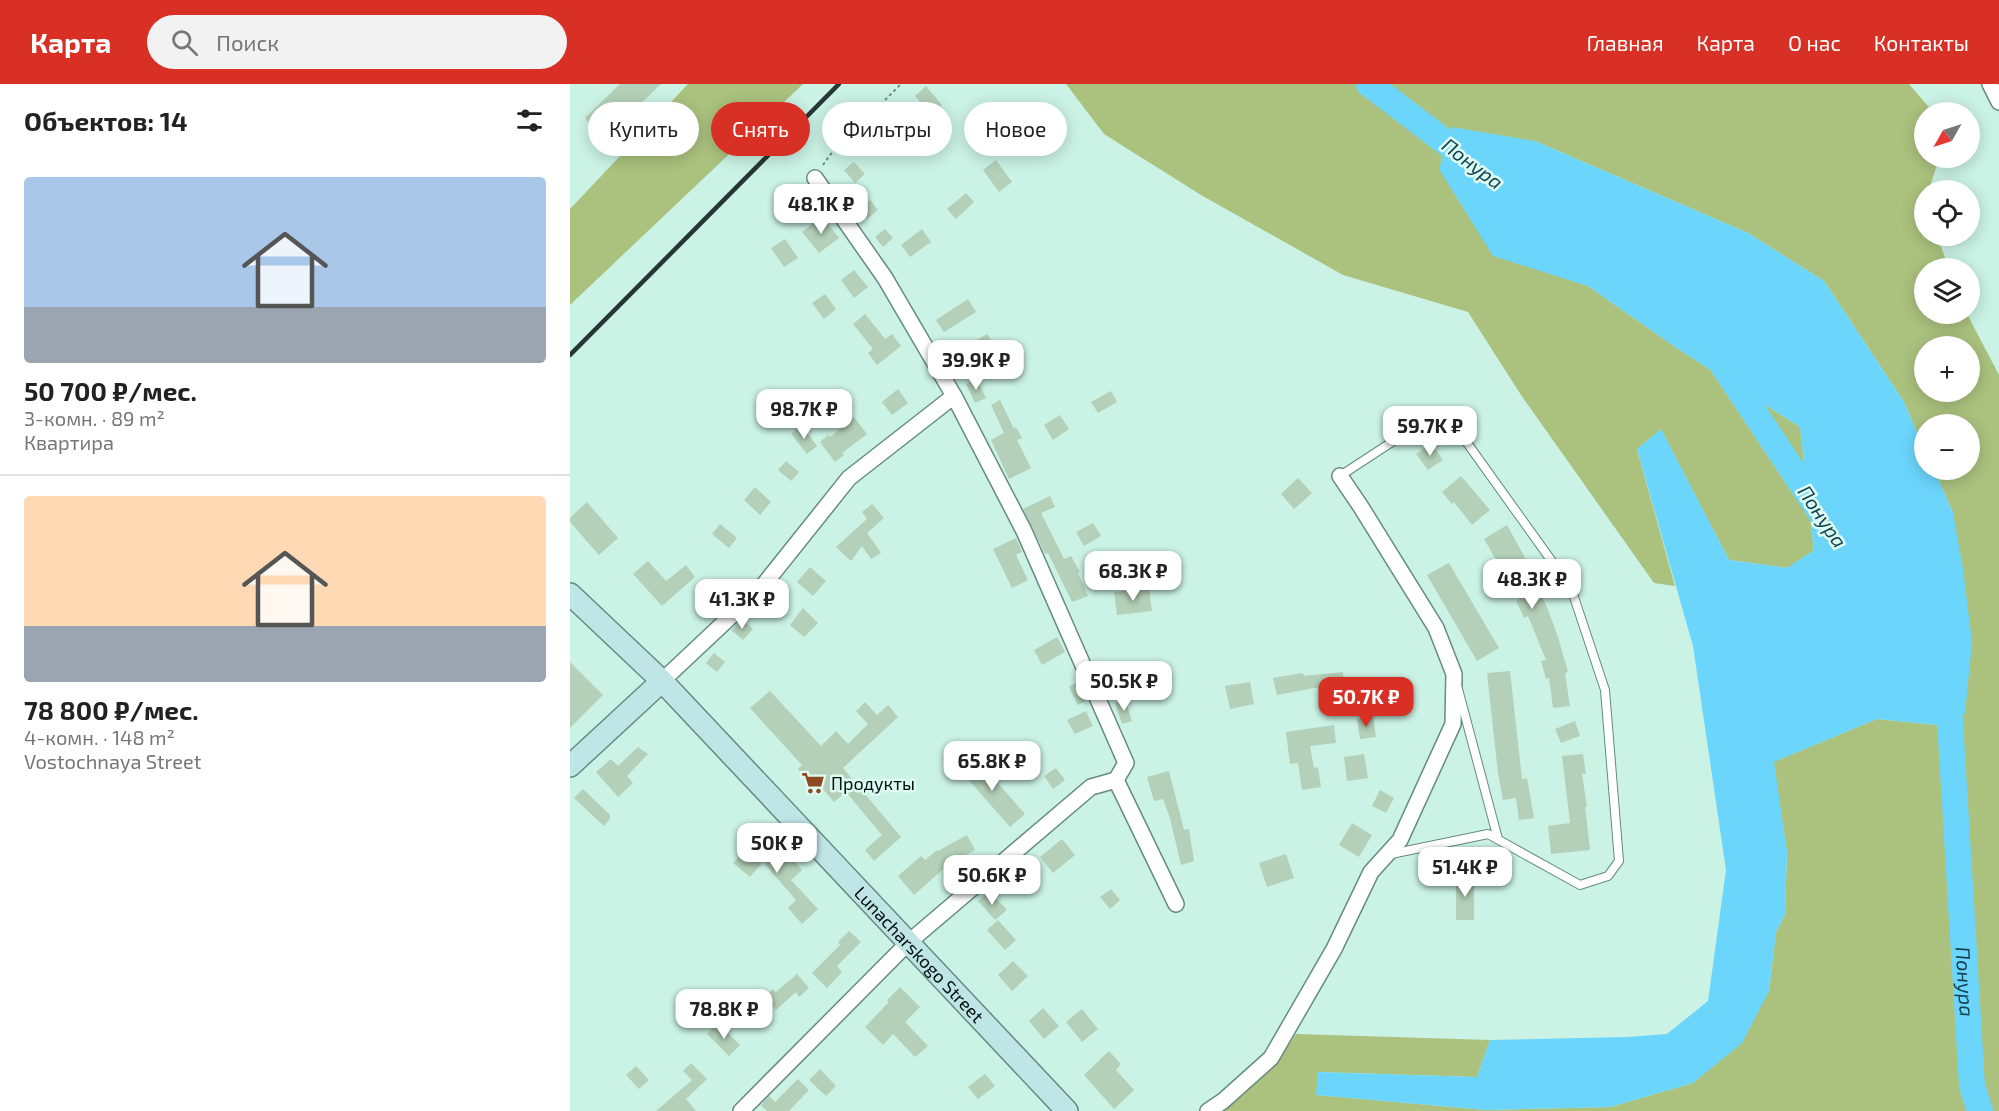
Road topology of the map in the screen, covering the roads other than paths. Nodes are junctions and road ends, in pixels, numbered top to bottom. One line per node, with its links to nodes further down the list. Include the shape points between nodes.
1 (1990, 84): 2 (street)
2 (1999, 102)
3 (815, 178): 4 (street, via 885,278)
4 (954, 396): 8 (street, via 849,478 762,586); 10 (street, via 1024,531 1126,763)
5 (1340, 476): 7 (street, via 1436,628); 11 (lane, via 1424,421 1442,424 1465,440 1571,588 1605,690 1619,861 1608,876 1580,885)
6 (570, 594): 8 (main road, Lunacharskogo Street)
7 (1454, 674): 11 (lane); 12 (street, via 1453,724 1400,840)
8 (662, 681): 9 (main road); 14 (main road, Lunacharskogo Street)
9 (570, 766)
10 (1116, 780): 13 (street); 14 (street, via 1091,787)
11 (1498, 839): 12 (lane, via 1488,834)
12 (1387, 854): 17 (street, via 1371,872 1334,949 1271,1058)
13 (1176, 904)
14 (909, 942): 15 (street); 16 (main road, Lunacharskogo Street)
15 (741, 1111)
16 (1067, 1111)
17 (1208, 1111)

